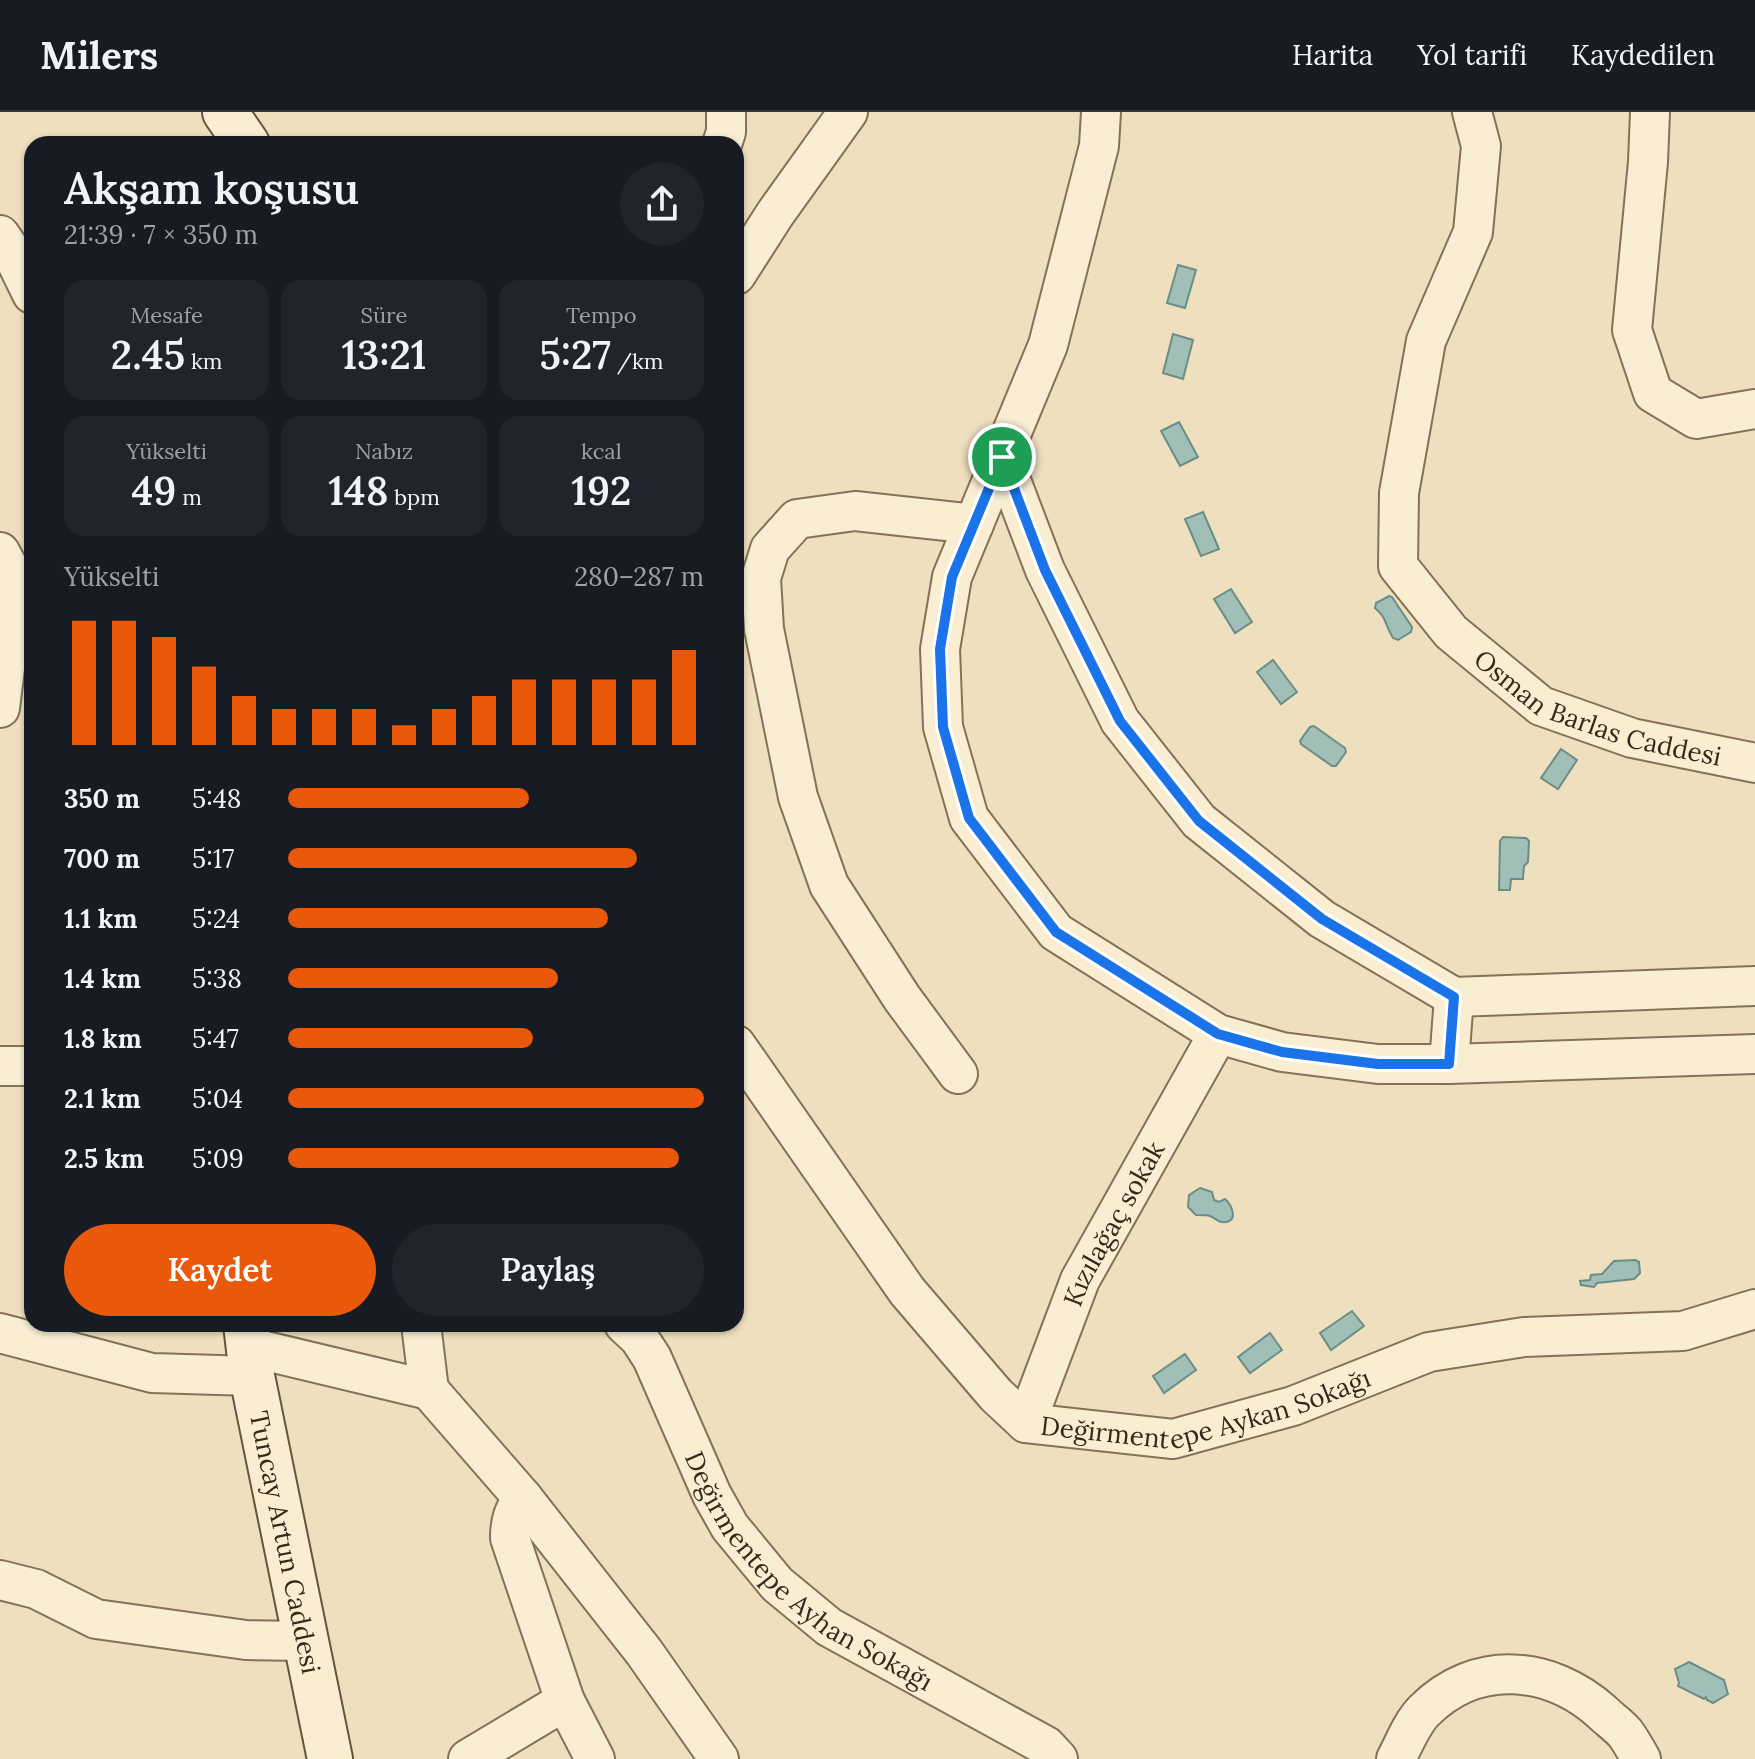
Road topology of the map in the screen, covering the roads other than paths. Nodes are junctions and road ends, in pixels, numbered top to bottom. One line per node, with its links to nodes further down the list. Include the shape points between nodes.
1 (225, 112): 7 (street)
2 (726, 112): 8 (street)
3 (848, 112): 10 (street)
4 (1101, 112): 13 (street, via 1099,146 1048,345)
5 (1472, 112): 17 (street, Osman Barlas Caddesi, via 1481,146 1473,232 1426,341 1399,493 1398,566 1451,632 1541,706 1632,738)
6 (1650, 112): 12 (street, via 1632,330 1653,393 1696,419)
7 (242, 136)
8 (725, 136)
9 (0, 235): 11 (street)
10 (744, 262)
11 (24, 278)
12 (1755, 409)
13 (1002, 457): 14 (street); 19 (street, via 1045,570 1120,721 1199,821 1322,919)
14 (974, 524): 20 (street, via 952,577 940,649 943,727 969,818 1056,932); 26 (street, via 855,511 797,519 770,549 761,578 764,629 798,797 829,885)
15 (16, 562): 16 (street)
16 (0, 708)
17 (1755, 763)
18 (1755, 986): 19 (street)
19 (1454, 997): 23 (street)
20 (1218, 1034): 23 (street, via 1282,1052 1378,1064); 33 (street, Kızılağaç sokak, via 1080,1280)
21 (1755, 1054): 23 (street)
22 (744, 1057): 33 (street, Değirmentepe Aykan Sokağı, via 907,1291)
23 (1449, 1064)
24 (0, 1066): 25 (street)
25 (24, 1066)
26 (958, 1074)
27 (1755, 1309): 33 (street, Değirmentepe Aykan Sokağı, via 1683,1331 1524,1337 1429,1352 1293,1406 1173,1439)
28 (422, 1332): 32 (street)
29 (633, 1332): 42 (street, Değirmentepe Ayhan Sokağı, via 652,1358 730,1527 777,1584 829,1627 1046,1746)
30 (0, 1333): 31 (street, via 152,1373)
31 (249, 1349): 32 (street); 36 (street, Tuncay Artun Caddesi)
32 (429, 1390): 34 (street)
33 (1026, 1423)
34 (523, 1498): 37 (street, via 510,1522 510,1538); 41 (street, via 644,1652)
35 (0, 1580): 36 (street, via 36,1589 96,1619 246,1640)
36 (306, 1641): 38 (street, Tuncay Artun Caddesi)
37 (565, 1701): 39 (street); 40 (street)
38 (330, 1759)
39 (468, 1759)
40 (595, 1759)
41 (719, 1759)
42 (1058, 1759)
43 (1396, 1759): 44 (street, via 1421,1714 1446,1692 1476,1678 1516,1673 1556,1683 1588,1700 1623,1731)
44 (1641, 1759)

